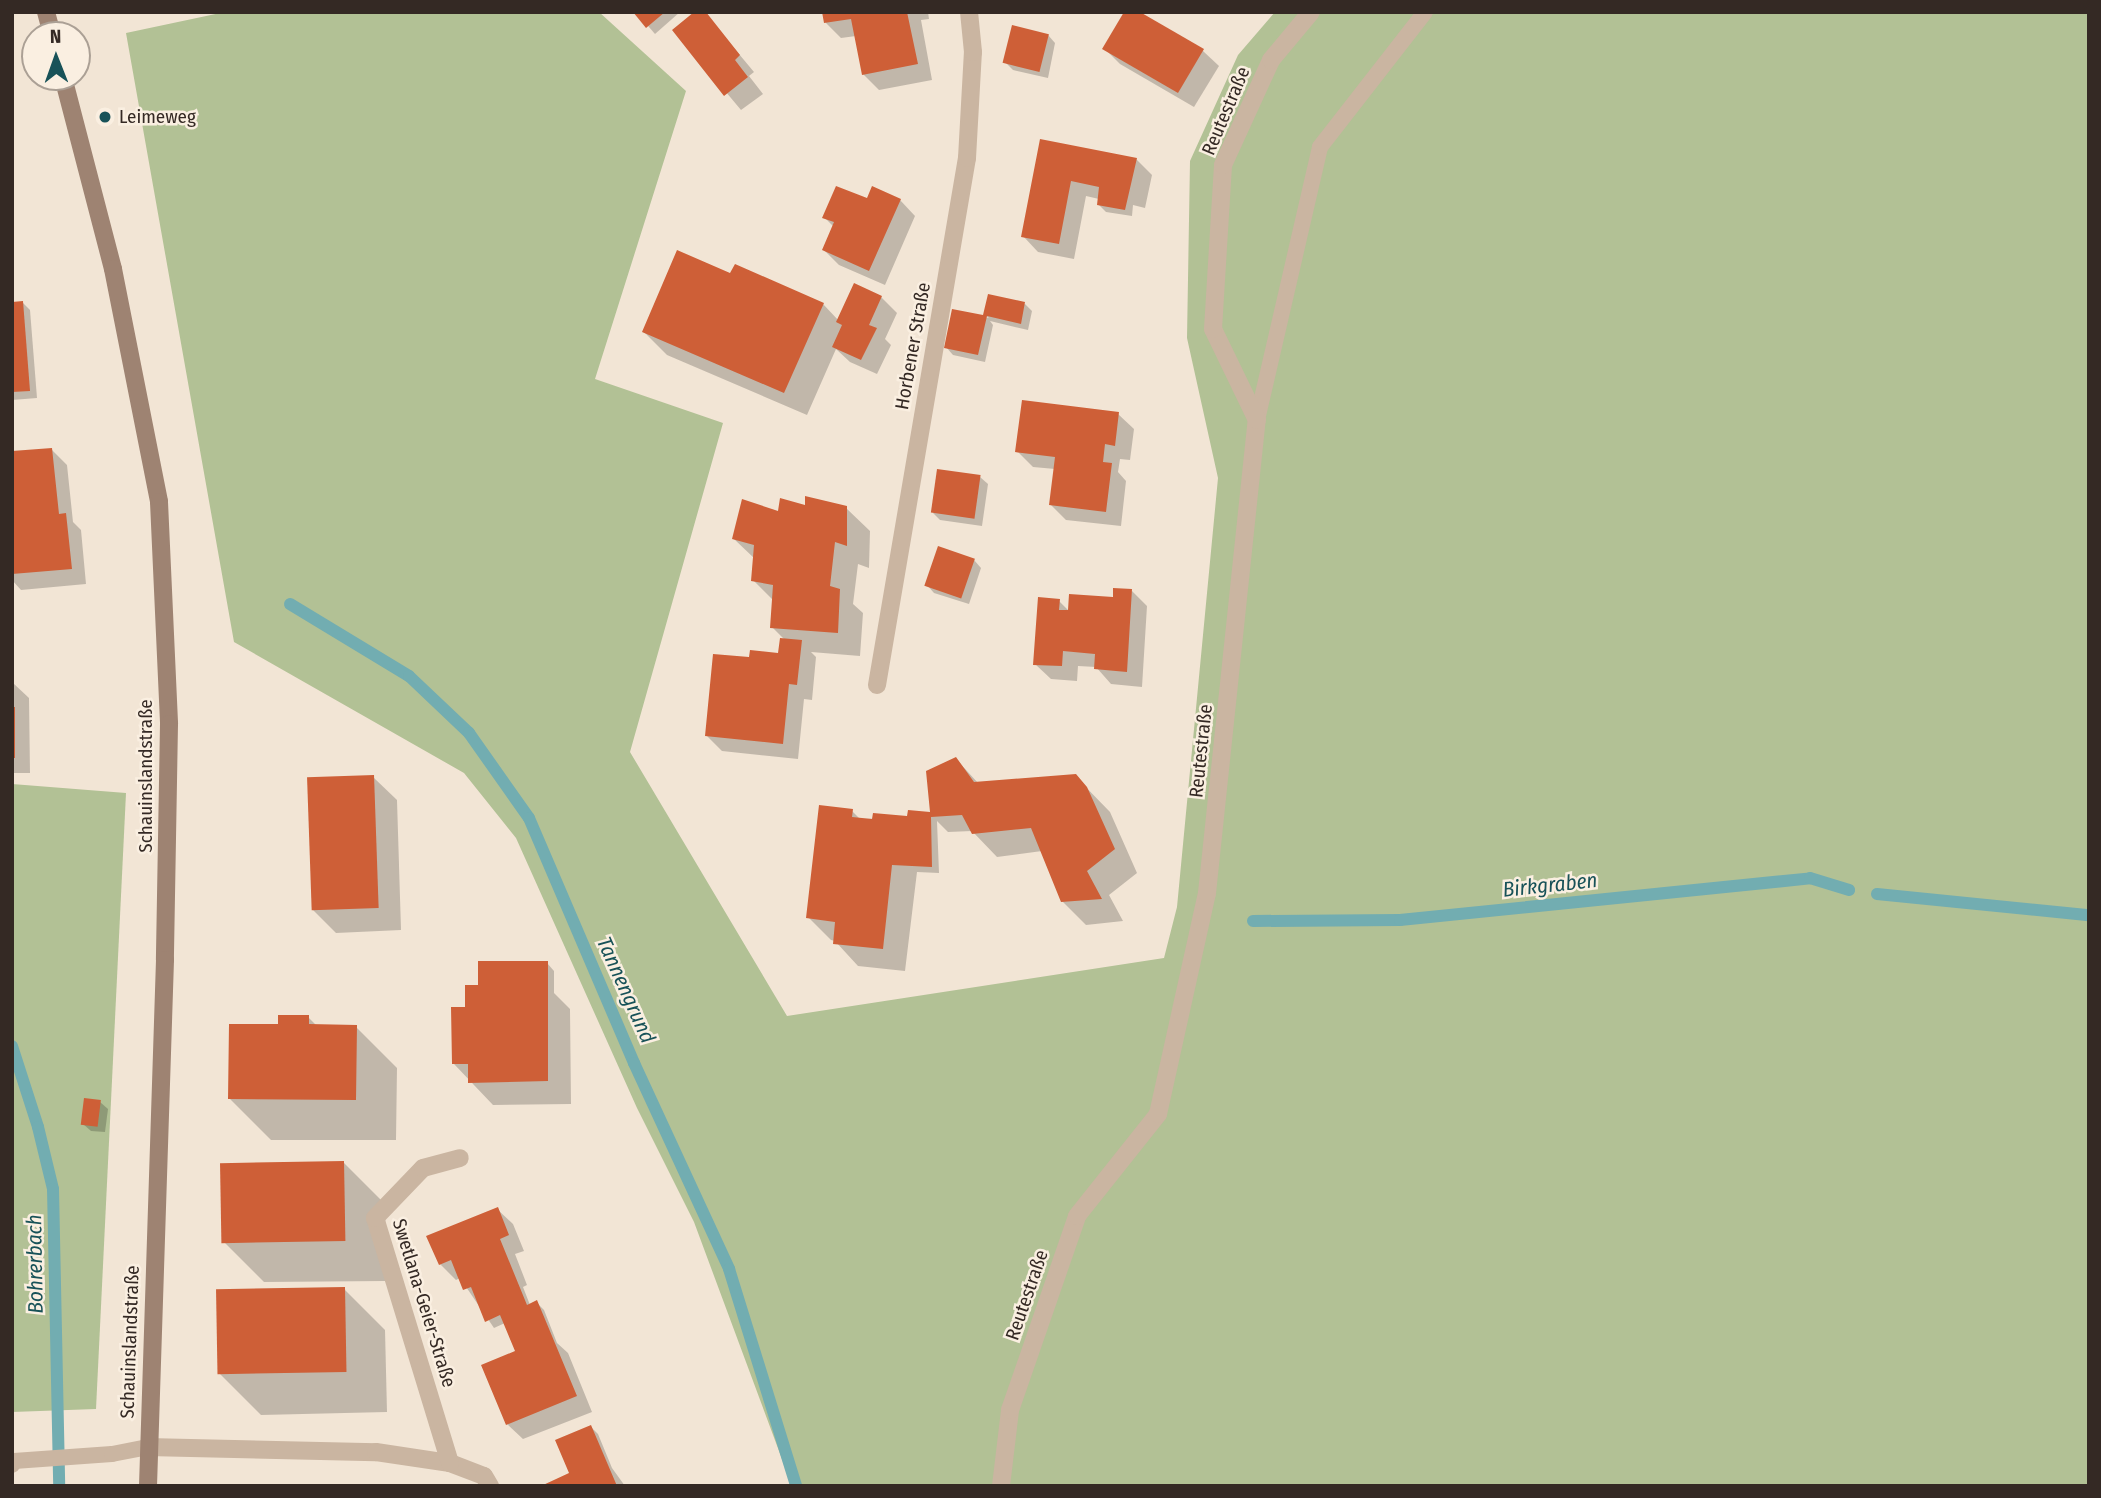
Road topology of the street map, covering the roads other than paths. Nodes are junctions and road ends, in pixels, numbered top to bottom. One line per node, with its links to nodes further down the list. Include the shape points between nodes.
1 (969, 12): 6 (street, Horbener Straße, via 973,52 967,158)
2 (1311, 12): 5 (street, Reutestraße, via 1271,60 1223,165 1213,329)
3 (1425, 12): 5 (lane, via 1320,147)
4 (67, 91): 8 (main road, Schauinslandstraße, via 113,269 159,502 169,724)
5 (1257, 420): 13 (street, Reutestraße, via 1207,892 1158,1114 1077,1216 1010,1410)
6 (877, 685)
7 (460, 1158): 9 (street, Swetlana-Geier-Straße, via 423,1168 375,1218)
8 (147, 1447): 9 (street, via 376,1452); 10 (lane); 11 (main road, Schauinslandstraße)
9 (450, 1463): 12 (street, via 484,1476)
10 (19, 1464)
11 (148, 1486)
12 (491, 1486)
13 (1001, 1486)

